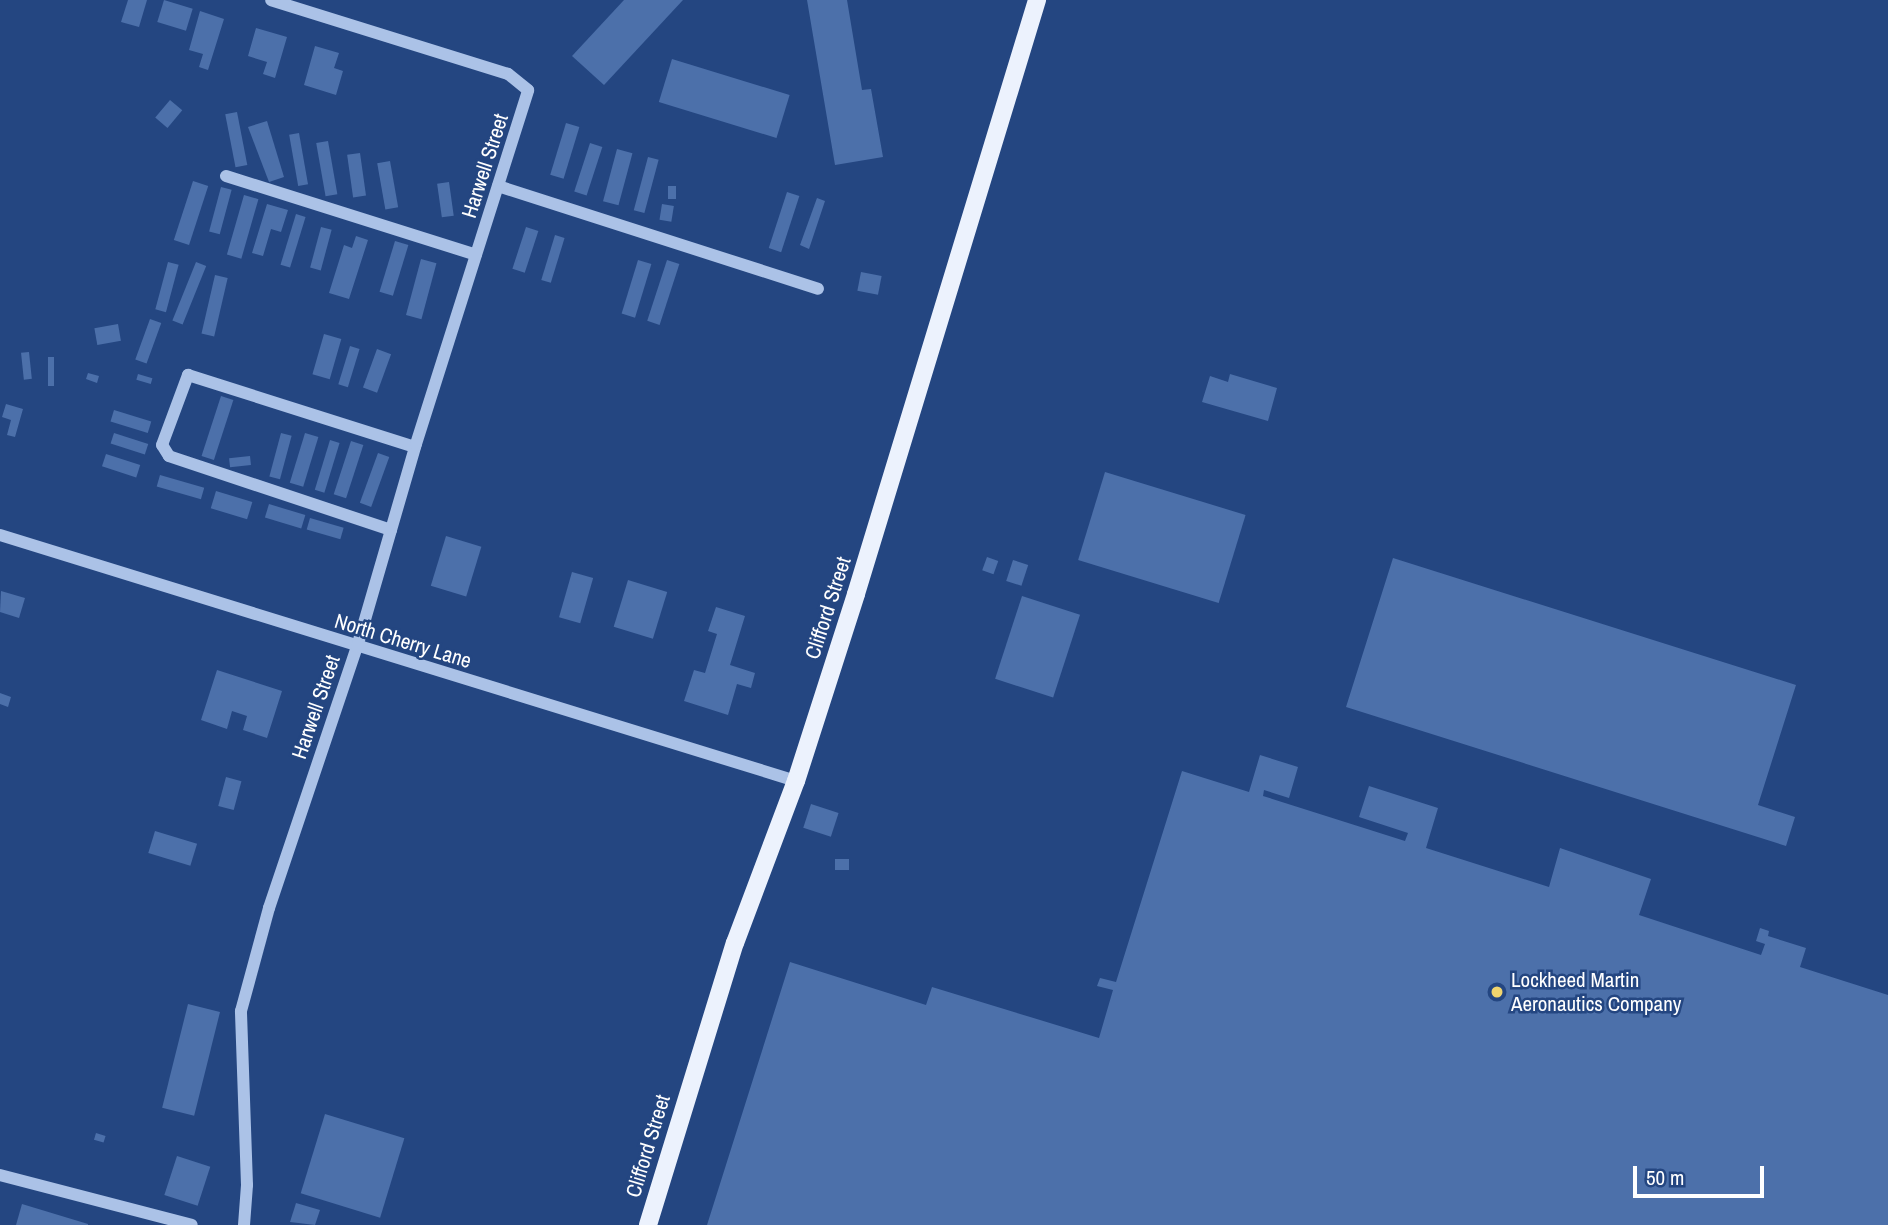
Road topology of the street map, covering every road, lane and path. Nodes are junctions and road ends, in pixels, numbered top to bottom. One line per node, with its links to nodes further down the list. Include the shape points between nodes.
1 (271, 0): 4 (street, Harwell Street, via 508,74 528,90)
2 (1037, 0): 11 (main road, Clifford Street)
3 (226, 176): 5 (street)
4 (498, 186): 5 (street, Harwell Street); 6 (street)
5 (476, 255): 7 (street, Harwell Street)
6 (818, 289)
7 (415, 447): 8 (street, Harwell Street); 8 (street, via 188,376 162,444 169,456)
8 (391, 530): 10 (street, Harwell Street)
9 (0, 535): 10 (street, North Cherry Lane)
10 (357, 647): 11 (street, North Cherry Lane); 14 (street, Harwell Street, via 269,908 241,1011 247,1185)
11 (796, 781): 15 (main road, Clifford Street, via 734,943)
12 (0, 1175): 13 (street)
13 (192, 1225)
14 (244, 1225)
15 (648, 1225)

